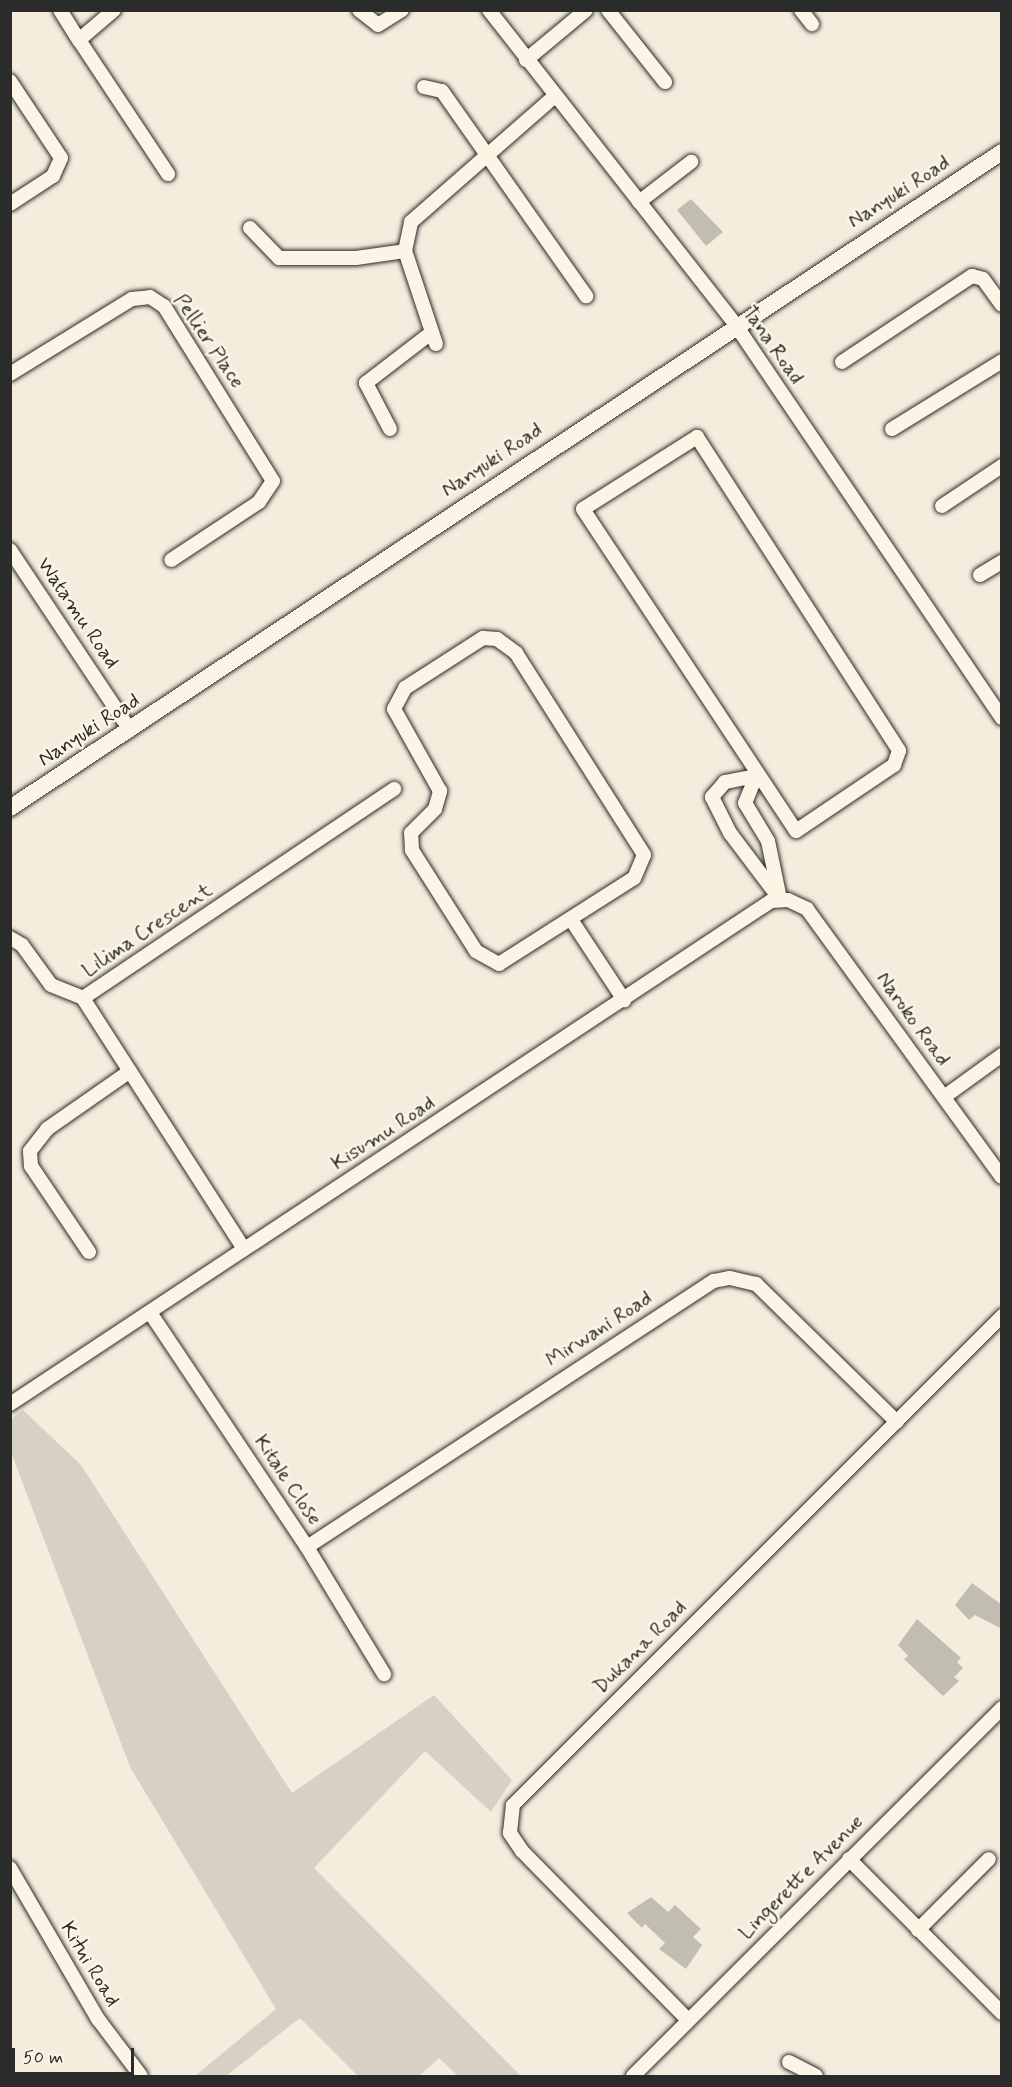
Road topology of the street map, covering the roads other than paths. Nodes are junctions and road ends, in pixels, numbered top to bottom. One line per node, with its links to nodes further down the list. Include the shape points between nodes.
1 (60, 10): 10 (street)
2 (114, 10): 10 (street)
3 (359, 10): 4 (street, via 378,25)
4 (402, 10)
5 (489, 10): 11 (street, Tana Road)
6 (586, 10): 11 (street)
7 (608, 10): 13 (street)
8 (801, 10): 9 (street)
9 (812, 24)
10 (79, 40): 19 (street)
11 (526, 60): 15 (street, Tana Road)
12 (10, 81): 21 (street, via 61,158 53,176)
13 (665, 82)
14 (424, 87): 17 (street, via 442,91)
15 (555, 96): 17 (street); 20 (street, Tana Road)
16 (1002, 152): 26 (street, Nanyuki Road)
17 (485, 156): 23 (street, via 411,222); 24 (street)
18 (691, 162): 20 (street)
19 (168, 174)
20 (639, 202): 26 (street, Tana Road)
21 (10, 204)
22 (250, 228): 23 (street, via 279,258 356,258)
23 (405, 251): 30 (street, via 433,339 366,383)
24 (586, 296)
25 (1002, 305): 28 (street, via 983,279 972,276)
26 (735, 324): 38 (street, Tana Road); 39 (street, Nanyuki Road)
27 (1002, 361): 31 (street)
28 (842, 362)
29 (10, 374): 35 (street, Pellier Place, via 132,299 156,299 271,472 272,489)
30 (390, 429)
31 (892, 429)
32 (1002, 466): 33 (street)
33 (942, 506)
34 (13, 558): 39 (street, Watamu Road)
35 (171, 560)
36 (1002, 562): 37 (street)
37 (980, 576)
38 (1002, 718)
39 (130, 730): 42 (street, Nanyuki Road)
40 (756, 776): 40 (street, via 583,508 697,437 899,751 894,765 796,831); 43 (street, via 745,803 768,841); 43 (street, via 725,782 712,797 730,834)
41 (394, 789): 46 (street, Lilima Crescent)
42 (10, 808)
43 (780, 899): 47 (street, Kisumu Road, via 754,910); 50 (street, Naroko Road, via 801,905 815,919)
44 (572, 921): 44 (street, via 639,873 641,844 516,653 497,639 483,638 405,688 395,702 401,726 440,791 435,809 411,833 412,849 476,951 491,963 512,960); 47 (street)
45 (10, 938): 46 (street, via 22,945 51,985)
46 (82, 998): 49 (street, Lilima Crescent)
47 (624, 1000): 52 (street, Kisumu Road)
48 (1002, 1055): 50 (street)
49 (130, 1071): 52 (street, Lilima Crescent); 53 (street, via 47,1129 30,1150 36,1175)
50 (944, 1097): 51 (street, Naroko Road)
51 (1002, 1177)
52 (244, 1250): 54 (street, Kisumu Road)
53 (89, 1252)
54 (151, 1314): 56 (street, Kisumu Road); 58 (street, Kitale Close)
55 (1002, 1316): 57 (street, Dukana Road)
56 (10, 1404)
57 (897, 1422): 58 (street, Mirwani Road, via 756,1284 730,1278 714,1281); 66 (street, Dukana Road, via 518,1797 511,1812 510,1833 522,1851)
58 (308, 1547): 59 (street, Kitale Close)
59 (384, 1674)
60 (1002, 1708): 61 (street, Lingerette Avenue)
61 (849, 1859): 64 (street); 66 (street, Lingerette Avenue)
62 (989, 1860): 64 (street)
63 (10, 1868): 68 (street, Kitui Road, via 98,2019)
64 (918, 1930): 65 (street)
65 (1002, 2013)
66 (688, 2020): 69 (street, Lingerette Avenue)
67 (789, 2061): 70 (street)
68 (141, 2076)
69 (633, 2076)
70 (816, 2076)

